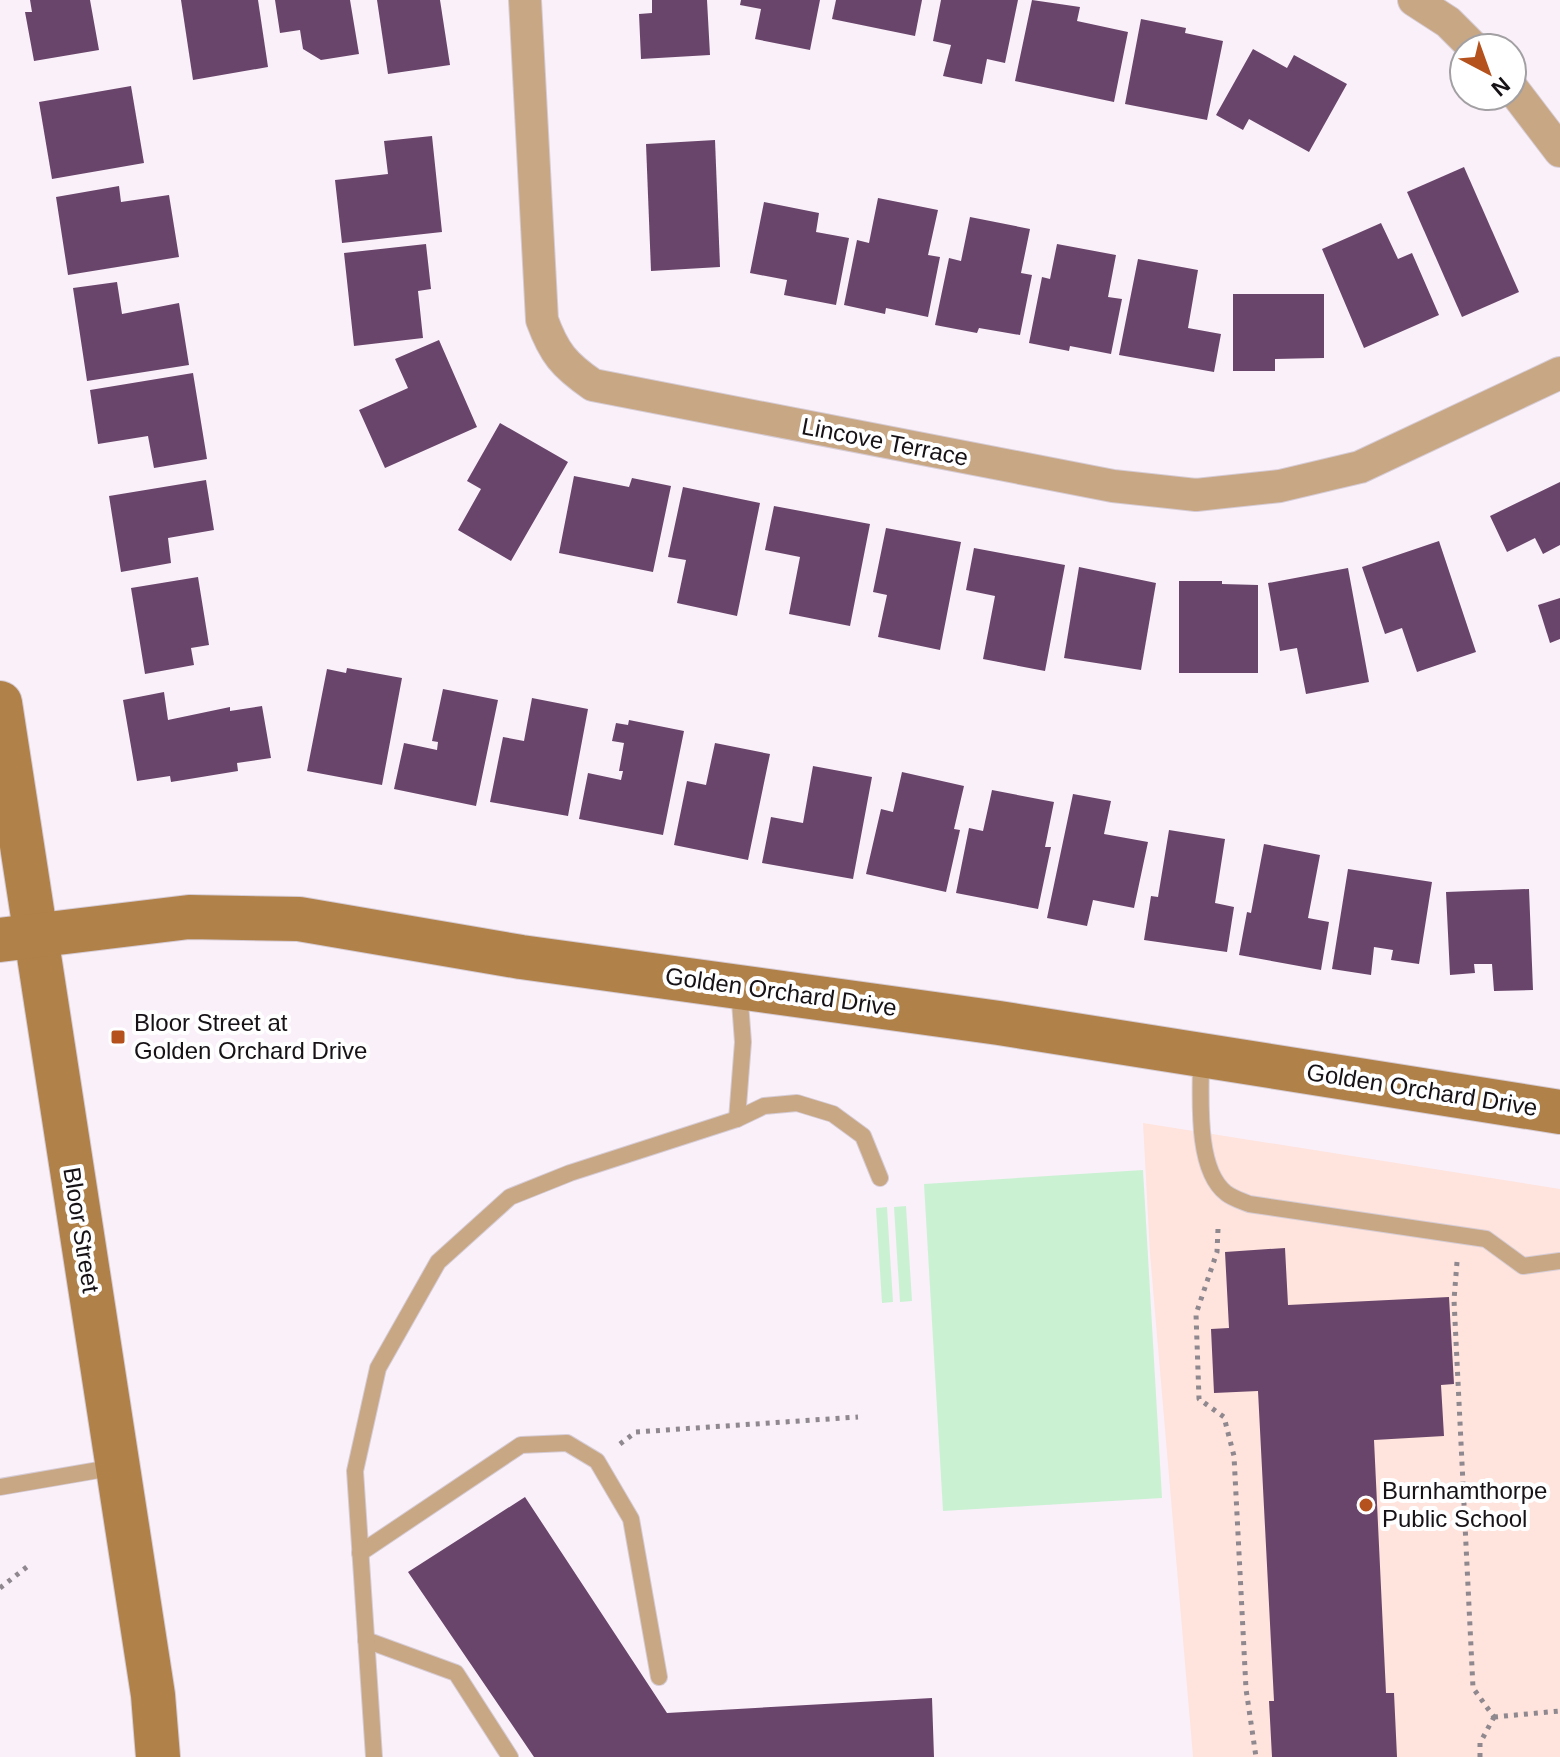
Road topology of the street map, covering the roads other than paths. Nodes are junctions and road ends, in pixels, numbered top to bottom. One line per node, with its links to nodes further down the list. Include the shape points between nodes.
1 (525, 0): 6 (street, Lincove Terrace, via 542,320 567,367 593,385 1113,486 1196,495 1280,486 1360,467)
2 (1414, 0): 3 (street)
3 (1458, 32)
4 (1528, 109): 5 (street)
5 (1560, 151)
6 (1560, 373)
7 (0, 703): 8 (street, Bloor Street)
8 (18, 937): 9 (street, Golden Orchard Drive, via 189,917 299,919 521,957); 15 (street, Bloor Street)
9 (739, 985): 10 (street, Golden Orchard Drive); 12 (lane, via 743,1042)
10 (1202, 1057): 11 (street, Golden Orchard Drive); 14 (lane, via 1200,1106 1207,1163 1227,1195 1249,1204 1486,1239 1523,1266)
11 (1560, 1112)
12 (737, 1119): 13 (lane, via 764,1106 797,1103 833,1114 863,1136); 17 (lane, via 510,1197 438,1262 378,1368 355,1471)
13 (880, 1178)
14 (1560, 1261)
15 (118, 1466): 16 (lane); 20 (street, Bloor Street)
16 (0, 1487)
17 (360, 1553): 18 (lane); 19 (lane, via 521,1445 567,1443 597,1461 631,1519)
18 (366, 1640): 21 (lane); 22 (lane, via 456,1673)
19 (659, 1677)
20 (158, 1757)
21 (374, 1757)
22 (510, 1757)

